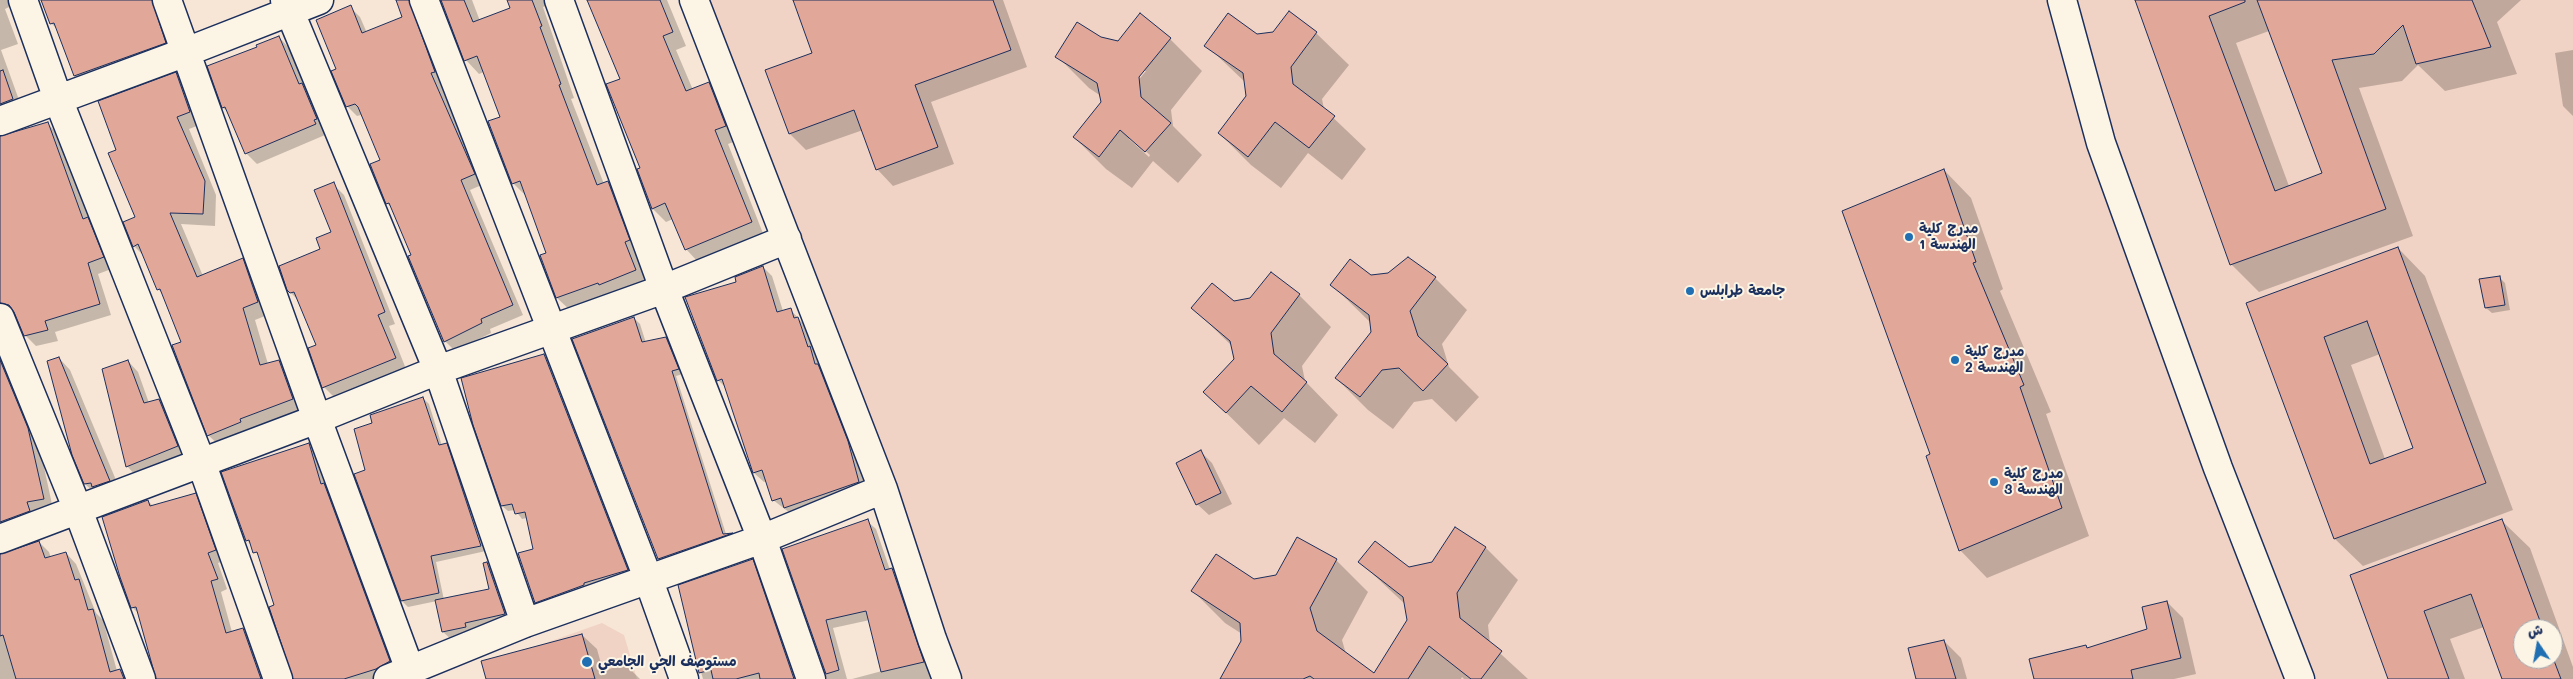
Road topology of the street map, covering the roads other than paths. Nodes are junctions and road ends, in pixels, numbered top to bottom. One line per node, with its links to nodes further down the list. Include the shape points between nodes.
1 (23, 0): 10 (street)
2 (167, 0): 9 (street)
3 (319, 0): 8 (street)
4 (424, 0): 15 (street)
5 (559, 0): 13 (street)
6 (694, 0): 12 (street)
7 (2062, 0): 31 (street, via 2101,143 2218,468)
8 (287, 6): 9 (street); 16 (street)
9 (186, 52): 10 (street); 17 (street)
10 (58, 99): 11 (street); 18 (street)
11 (0, 121)
12 (786, 239): 13 (street); 19 (street)
13 (664, 289): 15 (street); 22 (street)
14 (0, 318): 20 (street)
15 (550, 329): 16 (street); 23 (street)
16 (438, 370): 17 (street); 24 (street)
17 (317, 419): 18 (street); 25 (street)
18 (201, 462): 20 (street); 27 (street)
19 (883, 489): 22 (street); 30 (street)
20 (78, 510): 21 (street); 26 (street)
21 (0, 539)
22 (762, 539): 23 (street); 29 (street)
23 (648, 578): 24 (street); 28 (street)
24 (524, 623): 25 (street)
25 (399, 675)
26 (141, 679)
27 (278, 679)
28 (684, 679)
29 (811, 679)
30 (947, 679)
31 (2300, 679)

